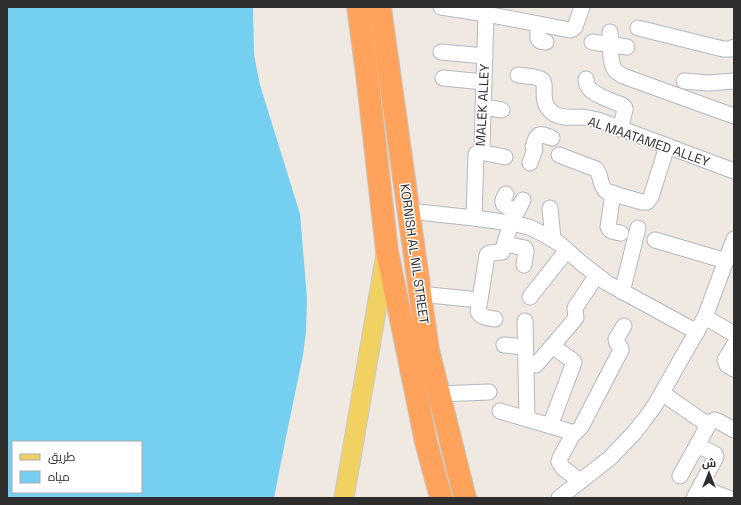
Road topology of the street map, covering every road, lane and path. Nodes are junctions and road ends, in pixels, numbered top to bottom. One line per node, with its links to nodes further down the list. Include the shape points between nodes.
1 (358, 7): 45 (highway, KORNISH AL NIL STREET)
2 (380, 7): 35 (highway, KORNISH AL NIL STREET)
3 (441, 7): 5 (street)
4 (582, 7): 6 (street, via 573,29)
5 (479, 11): 6 (street); 14 (street, MALEK ALLEY)
6 (538, 24): 9 (street, via 538,39)
7 (638, 28): 12 (street, via 722,49)
8 (611, 38): 10 (street); 11 (street); 24 (street, via 611,63 614,70 623,76)
9 (546, 42)
10 (592, 42)
11 (626, 47)
12 (734, 47)
13 (442, 52): 14 (street)
14 (485, 56): 20 (street, MALEK ALLEY)
15 (518, 75): 23 (street, via 542,80 544,102)
16 (444, 78): 20 (street)
17 (586, 79): 25 (street, via 586,84 594,93 625,108)
18 (684, 81): 19 (street, via 708,84)
19 (734, 81)
20 (484, 82): 21 (street, MALEK ALLEY)
21 (483, 107): 22 (street); 28 (street, MALEK ALLEY)
22 (502, 110)
23 (558, 116): 25 (street, AL MAATAMED ALLEY, via 590,118); 26 (street)
24 (734, 116)
25 (620, 129): 27 (street, AL MAATAMED ALLEY)
26 (553, 146): 30 (street, via 539,134 533,146 535,149); 32 (street, via 596,169 603,189)
27 (667, 146): 31 (street, AL MAATAMED ALLEY); 32 (street, via 650,200 642,202)
28 (480, 152): 29 (street); 37 (street, MALEK ALLEY, via 476,154)
29 (505, 156)
30 (530, 163)
31 (734, 171)
32 (613, 193): 39 (street, via 608,227 611,231)
33 (506, 194): 36 (street, via 503,204)
34 (550, 208): 40 (street)
35 (409, 211): 37 (street); 50 (highway, KORNISH AL NIL STREET)
36 (517, 212): 37 (street); 40 (street, via 529,228); 43 (street)
37 (474, 218)
38 (638, 228): 49 (street)
39 (621, 233)
40 (553, 240): 44 (street)
41 (655, 240): 46 (street)
42 (734, 240): 46 (street)
43 (505, 244): 47 (street, via 525,248); 54 (street, via 502,252 487,255 478,309 480,315)
44 (567, 250): 48 (street); 51 (street)
45 (386, 251): 78 (main road, KORNISH AL NIL STREET); 79 (highway, KORNISH AL NIL STREET, via 426,442)
46 (726, 261): 53 (street)
47 (524, 265)
48 (597, 275): 49 (street); 61 (street, via 574,310 576,318)
49 (622, 292): 57 (street)
50 (420, 294): 52 (street); 67 (highway, KORNISH AL NIL STREET, via 428,350)
51 (530, 297)
52 (469, 299)
53 (705, 317): 57 (street); 58 (street)
54 (495, 319)
55 (525, 321): 62 (street)
56 (624, 326): 73 (street, via 616,339 621,350 581,427)
57 (697, 332): 66 (street)
58 (734, 334)
59 (504, 345): 62 (street)
60 (734, 345): 64 (street, via 726,357)
61 (552, 346): 63 (street); 71 (street, via 574,362)
62 (525, 347): 69 (street)
63 (536, 365)
64 (730, 366)
65 (489, 392): 67 (street)
66 (662, 393): 70 (street); 76 (street, via 645,419 622,446)
67 (439, 394): 80 (highway, KORNISH AL NIL STREET)
68 (500, 411): 69 (street)
69 (527, 419): 71 (street)
70 (708, 425): 72 (street, via 715,420); 74 (street)
71 (550, 426): 73 (street, via 568,431)
72 (734, 430)
73 (571, 435): 76 (street, via 559,462)
74 (697, 445): 75 (street); 77 (street, via 715,454 716,457)
75 (680, 476)
76 (580, 481): 81 (street)
77 (697, 492): 82 (street)
78 (344, 498)
79 (441, 498)
80 (465, 498)
81 (559, 498)
82 (728, 498)

